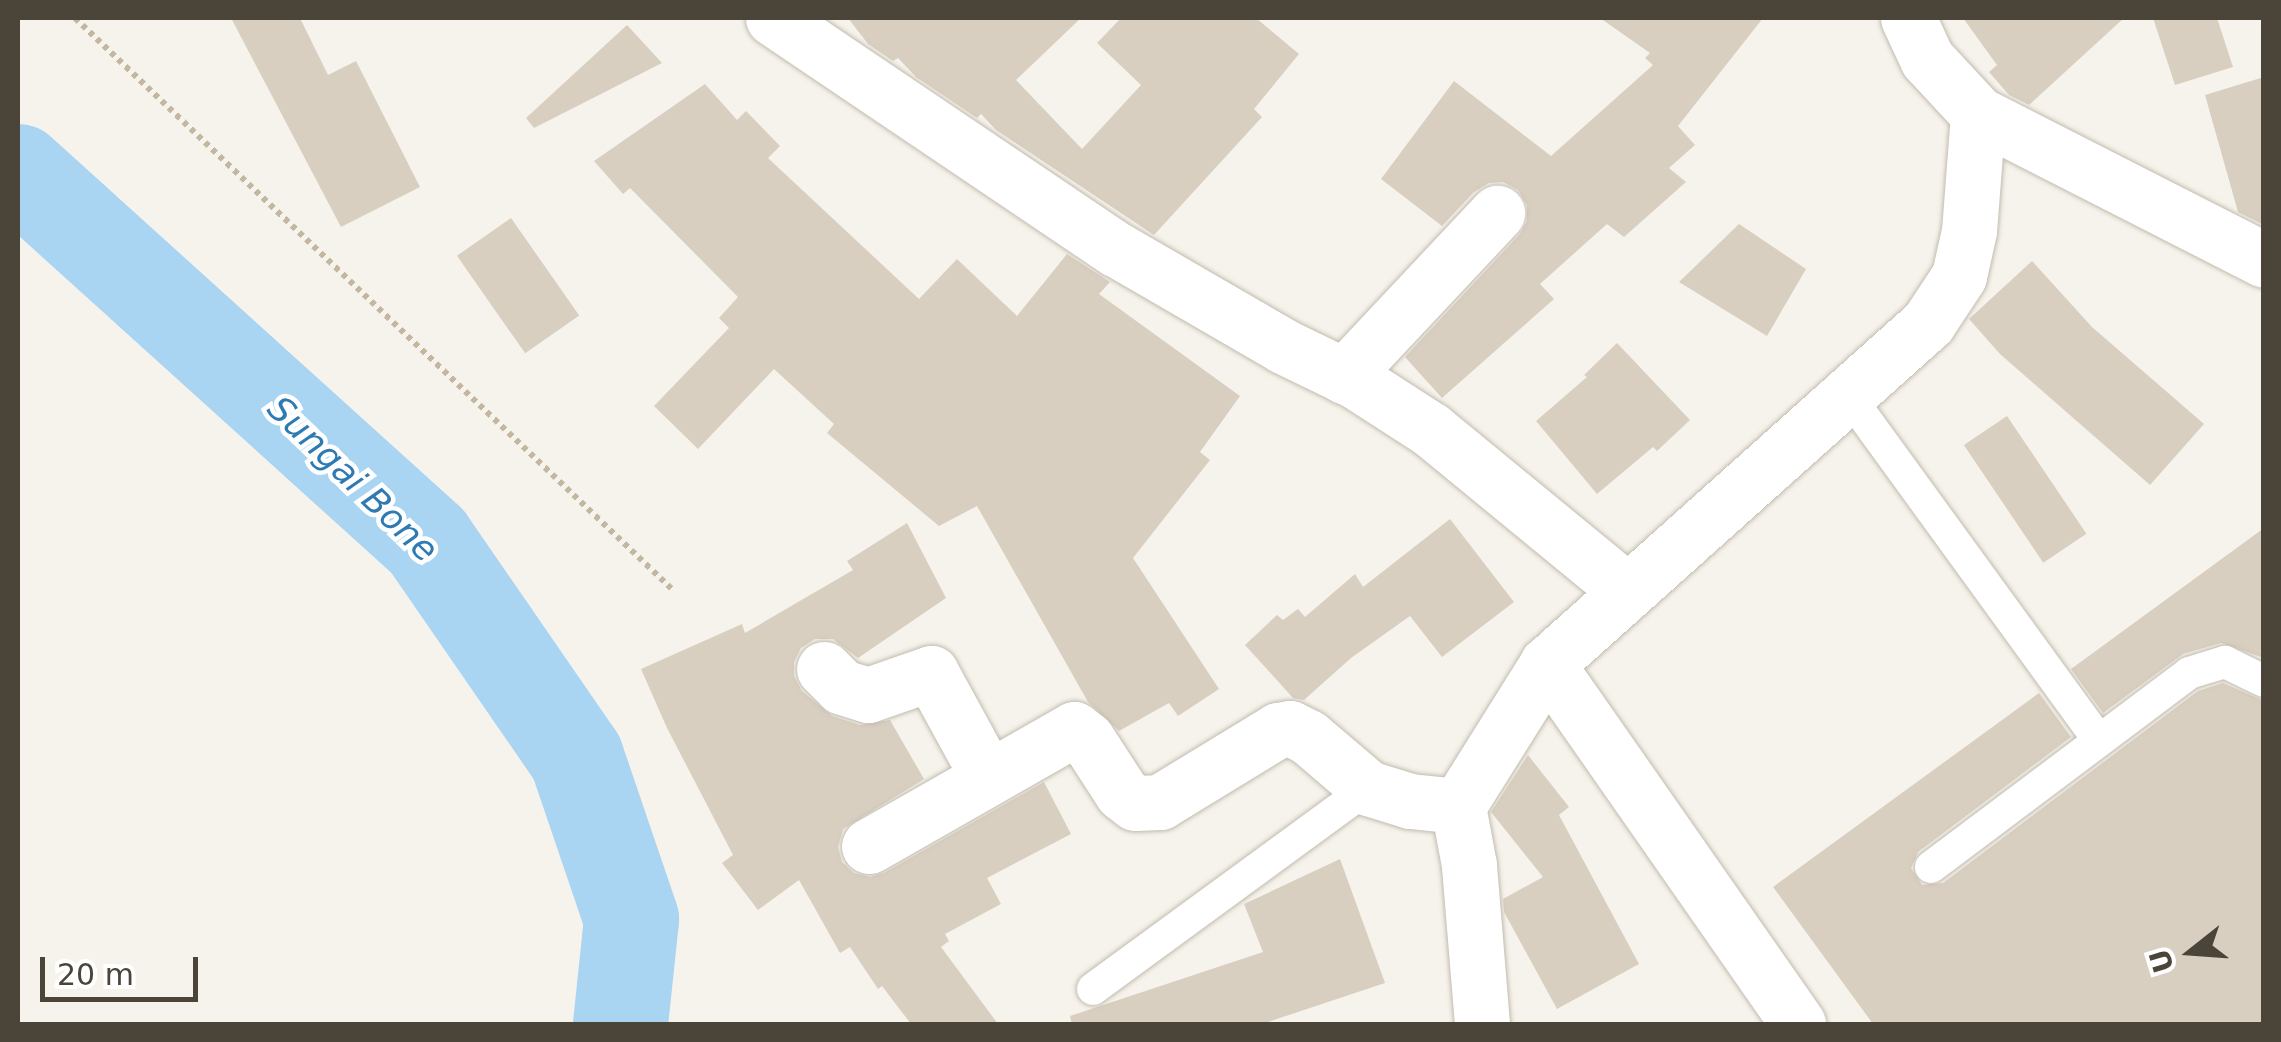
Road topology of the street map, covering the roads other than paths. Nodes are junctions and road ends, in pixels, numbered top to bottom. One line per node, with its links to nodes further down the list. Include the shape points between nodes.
1 (1908, 18): 3 (street, via 1927,59)
2 (786, 21): 6 (street, via 1116,249)
3 (1978, 114): 5 (street); 7 (street, via 1959,276 1928,322)
4 (1497, 214): 6 (street)
5 (2264, 260)
6 (1344, 376): 8 (street, via 1430,429)
7 (1848, 396): 8 (street); 12 (lane)
8 (1626, 591): 9 (street)
9 (1547, 664): 15 (street); 20 (street)
10 (824, 669): 13 (street, via 842,687 868,695 931,673)
11 (2264, 681): 12 (lane, via 2225,662 2189,673)
12 (2098, 740): 17 (lane)
13 (988, 777): 14 (street, via 1078,729 1122,793 1152,804 1290,728); 16 (street)
14 (1368, 788): 15 (street); 18 (lane)
15 (1458, 806): 19 (street)
16 (870, 846)
17 (1931, 866)
18 (1094, 988)
19 (1482, 1024)
20 (1798, 1024)

